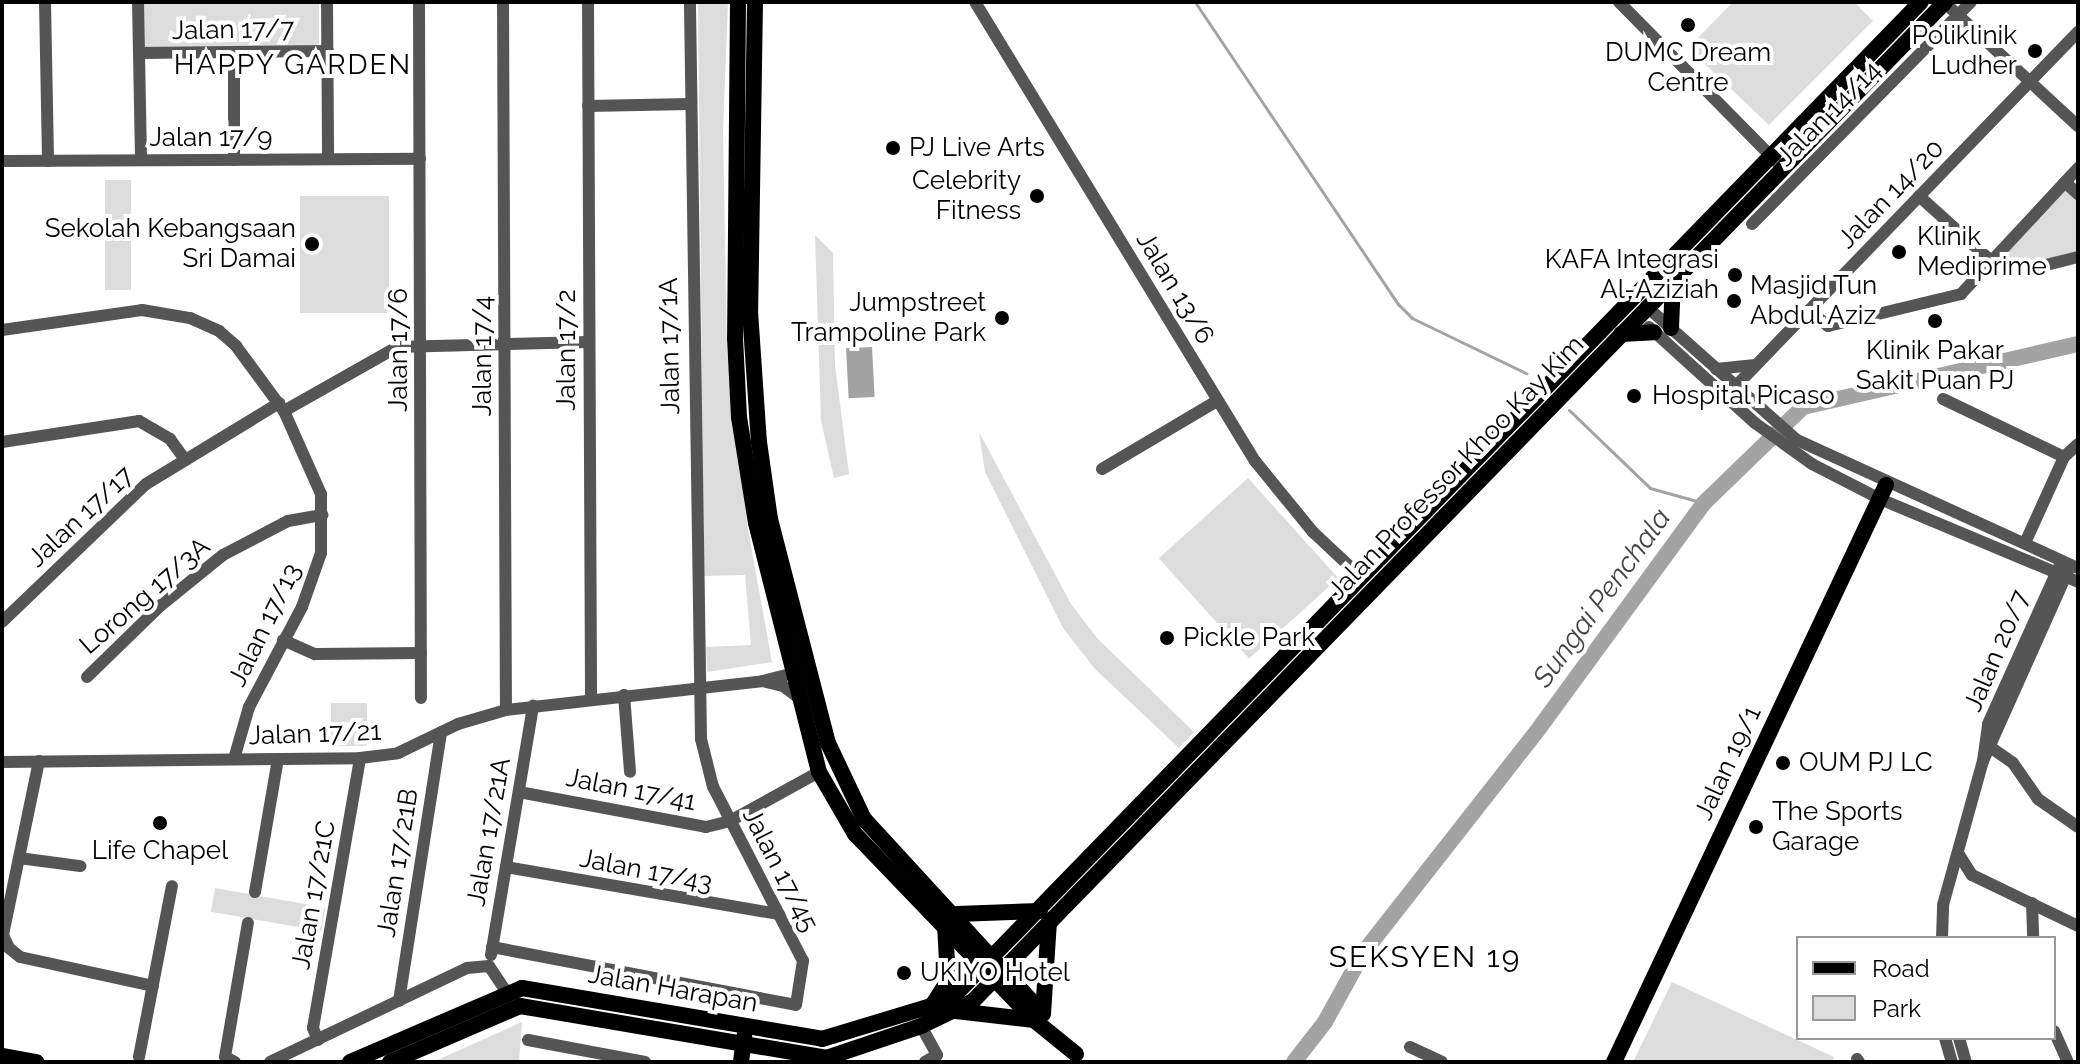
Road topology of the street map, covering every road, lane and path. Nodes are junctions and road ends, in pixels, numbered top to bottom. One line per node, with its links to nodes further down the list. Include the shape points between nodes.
1 (45, 2): 29 (street)
2 (138, 2): 19 (street)
3 (327, 2): 17 (street)
4 (419, 2): 25 (street, Jalan 17/6)
5 (503, 2): 47 (street, Jalan 17/4)
6 (588, 2): 22 (street, Jalan 17/2)
7 (690, 2): 21 (street, Jalan 17/1A)
8 (738, 2): 74 (main road, via 739,417 756,523)
9 (755, 2): 79 (main road, via 753,384 770,519)
10 (975, 2): 55 (street, Jalan 13/6)
11 (1619, 2): 30 (street)
12 (1921, 2): 30 (main road, Jalan Professor Khoo Kay Kim)
13 (1945, 2): 15 (street); 30 (main road, Jalan Professor Khoo Kay Kim)
14 (1971, 2): 15 (street, Jalan 14/14)
15 (1958, 15): 20 (street); 35 (street, Jalan 14/14)
16 (2078, 32): 20 (street, Jalan 14/20)
17 (328, 51): 18 (street, Jalan 17/7); 24 (street)
18 (234, 52): 19 (street, Jalan 17/7); 27 (street)
19 (139, 53): 26 (street)
20 (2030, 82): 23 (street); 34 (street, Jalan 14/20)
21 (690, 104): 22 (street); 77 (street, Jalan 17/1A)
22 (588, 106): 48 (street, Jalan 17/2)
23 (2078, 126)
24 (328, 159): 25 (street, Jalan 17/9); 27 (street, Jalan 17/9)
25 (420, 159): 49 (street, Jalan 17/6)
26 (141, 160): 27 (street, Jalan 17/9); 29 (street, Jalan 17/9)
27 (234, 160)
28 (2, 161): 29 (street, Jalan 17/9)
29 (48, 161)
30 (1776, 162): 37 (main road, Jalan Professor Khoo Kay Kim); 39 (main road, Jalan Professor Khoo Kay Kim)
31 (2078, 168): 32 (street)
32 (2065, 182): 33 (street); 38 (street)
33 (2078, 194)
34 (1919, 196): 38 (street); 41 (street, Jalan 14/20)
35 (1752, 224)
36 (2078, 257): 38 (street, via 2014,273)
37 (1666, 261): 40 (main road, via 1643,292); 43 (main road, Jalan Professor Khoo Kay Kim)
38 (1990, 261): 41 (street, via 1976,283 1942,299 1828,326)
39 (1673, 279): 40 (main road, Jalan Professor Khoo Kay Kim); 42 (main road)
40 (1640, 310): 42 (street); 43 (main road); 45 (street); 46 (main road, Jalan Professor Khoo Kay Kim)
41 (1809, 310): 50 (street, Jalan 14/20)
42 (1671, 328): 51 (street)
43 (1601, 329): 68 (main road, Jalan Professor Khoo Kay Kim)
44 (2, 330): 57 (street, Jalan 17/13, via 142,310 168,312 219,331 256,367)
45 (1654, 332): 46 (main road); 52 (street)
46 (1619, 334): 107 (main road, Jalan Professor Khoo Kay Kim)
47 (505, 342): 48 (street, Jalan 17/17); 49 (street, Jalan 17/17); 83 (street, Jalan 17/4)
48 (589, 342): 81 (street, Jalan 17/2)
49 (421, 343): 57 (street, Jalan 17/17, via 364,362); 73 (street, Jalan 17/6)
50 (1757, 364): 51 (street); 53 (street, Jalan 14/20); 56 (street)
51 (1716, 369): 53 (street)
52 (1713, 385): 53 (street); 56 (street)
53 (1735, 387): 56 (street)
54 (1943, 399): 60 (street)
55 (1217, 401): 62 (street); 68 (street, Jalan 13/6, via 1280,495)
56 (1746, 406): 63 (street, via 1792,445)
57 (281, 407): 61 (street, Jalan 17/17); 64 (street, Jalan 17/13, via 314,471)
58 (2, 442): 61 (street, via 139,421 170,439)
59 (2078, 444): 60 (street)
60 (2064, 457): 65 (street)
61 (185, 460): 71 (street, Jalan 17/17, via 146,484)
62 (1102, 469)
63 (1883, 492): 65 (street); 66 (street); 143 (main road, Jalan 19/1)
64 (322, 515): 72 (street, Jalan 17/13, via 318,567); 75 (street, Lorong 17/3A, via 288,521 223,555)
65 (2025, 543): 67 (street)
66 (2035, 564): 67 (street); 70 (street, via 2044,577)
67 (2066, 568): 69 (street); 70 (street, Jalan 20/7)
68 (1361, 577): 107 (main road, Jalan Professor Khoo Kay Kim)
69 (2078, 585): 70 (street)
70 (2048, 602): 85 (street, Jalan 20/7); 90 (street, Jalan 20/7, via 1996,704)
71 (2, 622)
72 (283, 640): 73 (street, via 315,654); 87 (street, Jalan 17/13, via 249,707)
73 (421, 653): 80 (street, Jalan 17/6)
74 (794, 671): 76 (street, Jalan 17/21); 79 (main road)
75 (87, 677)
76 (763, 681): 77 (street, Jalan 17/21); 79 (street)
77 (699, 688): 78 (street, Jalan 17/21); 95 (street, Jalan 17/45, via 704,763)
78 (624, 695): 81 (street, Jalan 17/21); 92 (street)
79 (807, 695): 93 (main road); 108 (main road, via 864,819)
80 (421, 698)
81 (591, 698): 82 (street, Jalan 17/21)
82 (533, 706): 83 (street, Jalan 17/21); 94 (street, Jalan 17/21A)
83 (506, 710): 84 (street, Jalan 17/21)
84 (441, 732): 86 (street, Jalan 17/21, via 398,753); 118 (street, Jalan 17/21B)
85 (1993, 749): 90 (street, Jalan 20/7); 96 (street, via 2013,763 2038,799)
86 (360, 758): 88 (street, Jalan 17/21); 125 (street, Jalan 17/21C, via 313,1028)
87 (234, 759): 88 (street, Jalan 17/21); 89 (street, Jalan 17/21)
88 (278, 759): 104 (street)
89 (39, 761): 91 (street, Jalan 17/21); 98 (street)
90 (1983, 761): 97 (street, Jalan 20/7)
91 (2, 762)
92 (630, 772)
93 (819, 772): 95 (street, Jalan 17/41); 108 (main road, via 846,824)
94 (519, 792): 95 (street, Jalan 17/41, via 698,826); 100 (street, Jalan 17/21A)
95 (730, 821): 106 (street, Jalan 17/45)
96 (2078, 827)
97 (1958, 853): 101 (street); 102 (street, Jalan 20/7)
98 (19, 858): 99 (street); 116 (street, via 3,935 9,948 20,957)
99 (80, 866)
100 (506, 867): 106 (street, Jalan 17/43); 113 (street, Jalan 17/21A)
101 (1972, 875): 102 (street); 105 (street)
102 (1951, 879): 111 (street, Jalan 20/7)
103 (172, 886): 116 (street)
104 (255, 892)
105 (2032, 903): 110 (street); 112 (street)
106 (779, 914): 113 (street, Jalan 17/45, via 803,961 796,1005)
107 (1044, 916): 108 (main road); 115 (main road, Jalan Professor Khoo Kay Kim); 121 (main road)
108 (951, 919): 115 (main road); 119 (main road, via 948,981)
109 (248, 923): 134 (street)
110 (2078, 926)
111 (1942, 936)
112 (2033, 936)
113 (492, 947): 114 (street, Jalan 17/21A)
114 (489, 966): 117 (street); 118 (street, via 467,968)
115 (995, 968): 119 (main road, Jalan Harapan); 120 (main road, Jalan Harapan); 121 (main road)
116 (153, 986): 132 (street)
117 (506, 991): 123 (main road, Jalan Harapan, via 522,988); 138 (main road, Jalan Harapan)
118 (399, 1001): 125 (street)
119 (929, 1008): 123 (main road, Jalan Harapan, via 822,1039)
120 (956, 1011): 121 (main road); 122 (main road, Jalan Harapan)
121 (1039, 1017): 133 (main road)
122 (921, 1026): 130 (main road, Jalan Harapan, via 826,1058); 141 (street, via 937,1055)
123 (751, 1027): 130 (main road)
124 (2056, 1035): 146 (street)
125 (318, 1040): 137 (street)
126 (528, 1040): 139 (street)
127 (1946, 1040): 144 (street)
128 (1960, 1040): 145 (street)
129 (1410, 1047): 142 (street)
130 (750, 1051): 135 (main road, Jalan Harapan, via 531,1005); 140 (main road)
131 (2, 1056): 136 (main road)
132 (139, 1057)
133 (1080, 1058)
134 (230, 1060)
135 (394, 1061)
136 (36, 1062)
137 (270, 1062)
138 (350, 1062)
139 (645, 1062)
140 (741, 1062)
141 (925, 1062)
142 (1442, 1062)
143 (1614, 1062)
144 (1952, 1062)
145 (1966, 1062)
146 (2068, 1062)

